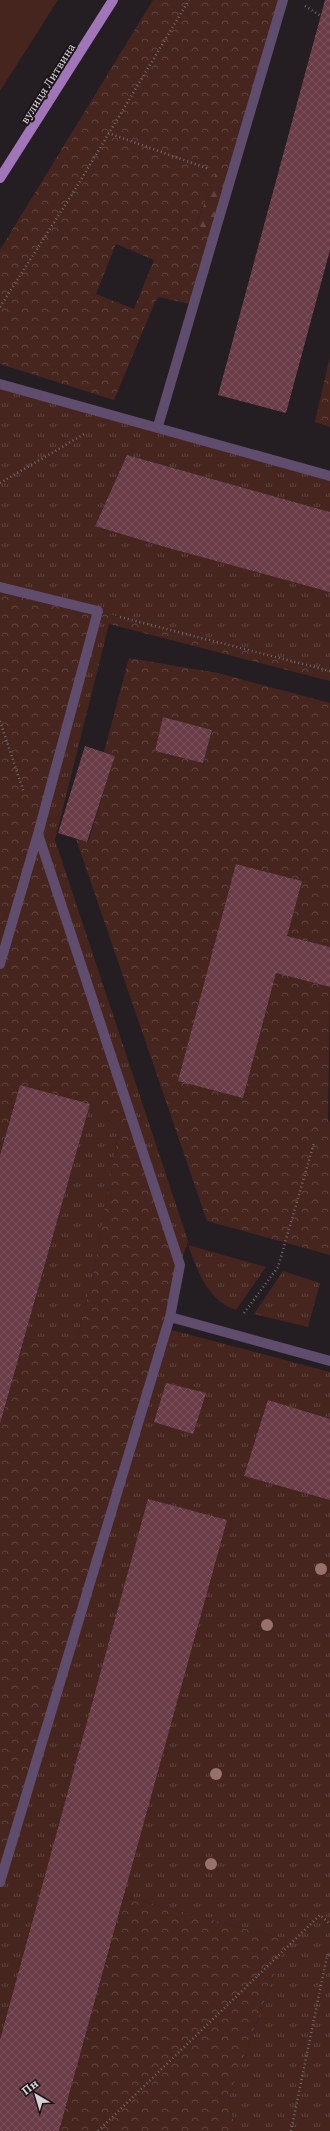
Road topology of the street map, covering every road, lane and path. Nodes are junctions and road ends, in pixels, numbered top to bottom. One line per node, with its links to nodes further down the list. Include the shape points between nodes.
1 (114, 0): 8 (main road, вулиця Литвина)
2 (189, 0): 6 (path)
3 (283, 0): 7 (lane)
4 (302, 4): 5 (path)
5 (321, 16)
6 (108, 133): 7 (path); 9 (path)
7 (232, 177): 12 (lane)
8 (0, 178)
9 (0, 307)
10 (0, 384): 11 (lane)
11 (117, 415): 12 (lane); 14 (path)
12 (158, 426): 13 (lane)
13 (330, 476)
14 (0, 483)
15 (0, 586): 16 (lane)
16 (98, 612): 17 (path); 19 (lane)
17 (330, 671)
18 (0, 720): 19 (path)
19 (38, 834): 20 (lane); 22 (lane, via 180,1265)
20 (0, 964)
21 (314, 1143): 23 (path, via 278,1266)
22 (170, 1317): 23 (lane); 25 (lane)
23 (230, 1333): 24 (lane)
24 (330, 1361)
25 (0, 1882)
26 (330, 1924): 28 (path, via 320,1915)
27 (330, 1952): 29 (path, via 327,1956)
28 (98, 2131)
29 (291, 2131)

